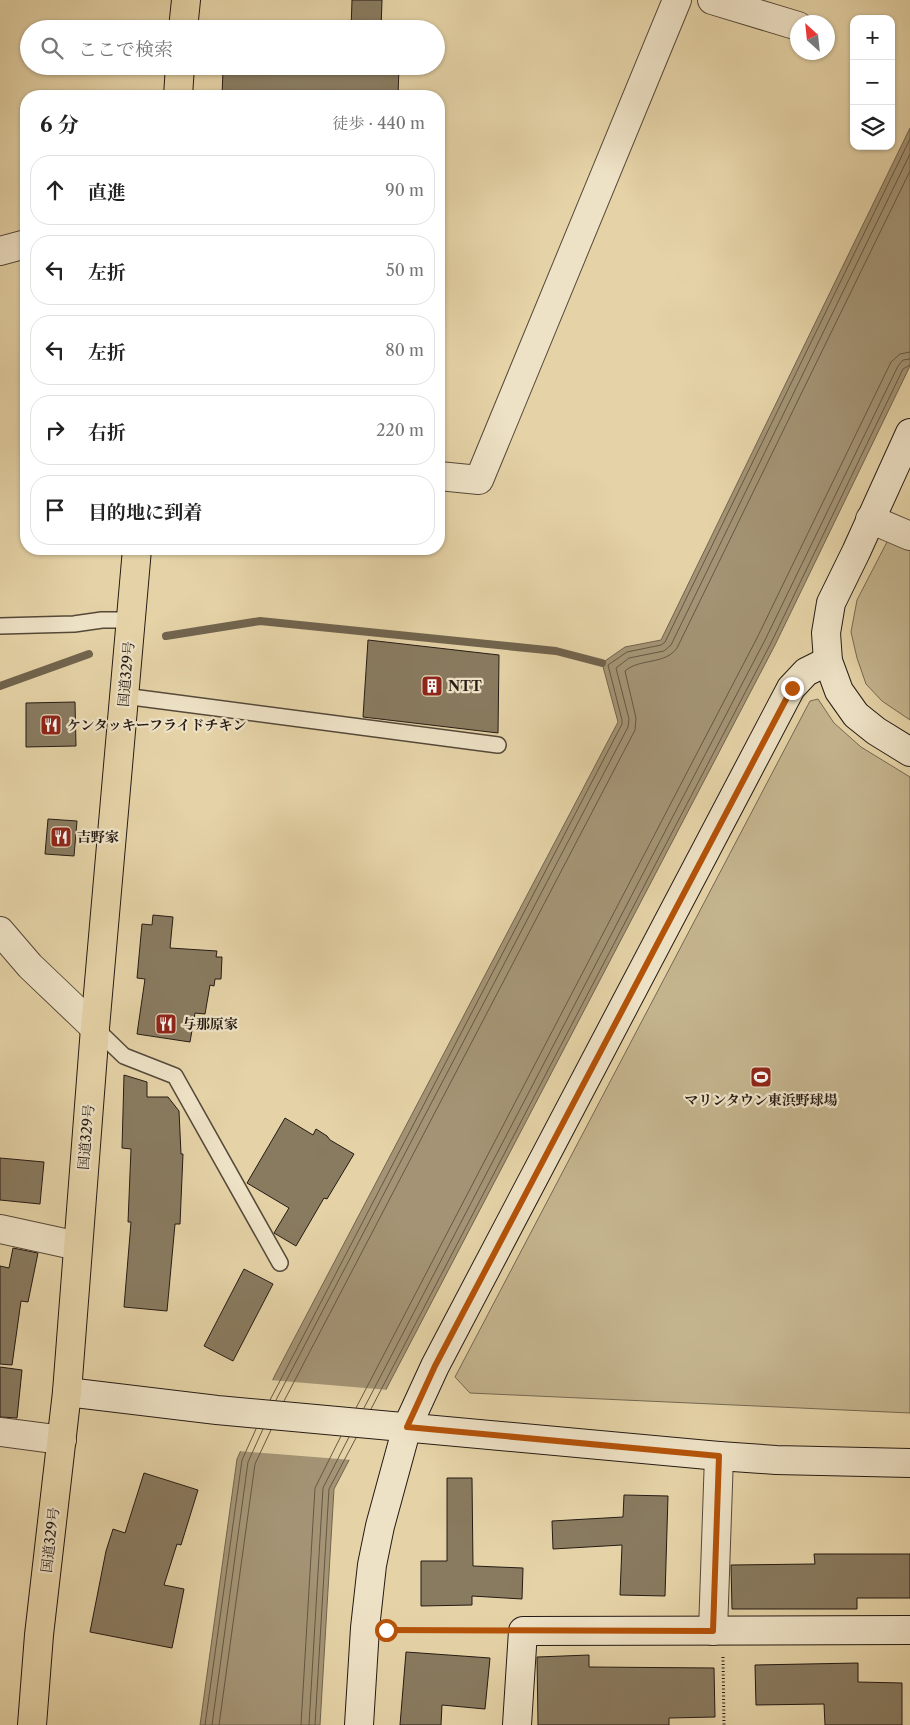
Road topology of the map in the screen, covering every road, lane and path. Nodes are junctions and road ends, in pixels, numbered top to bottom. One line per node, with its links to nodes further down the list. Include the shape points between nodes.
1 (186, 0): 4 (highway)
2 (677, 0): 11 (street, via 479,480)
3 (712, 0): 5 (street)
4 (184, 20)
5 (790, 24)
6 (179, 75): 7 (highway)
7 (178, 90)
8 (20, 246): 9 (street)
9 (0, 251)
10 (910, 433): 12 (street)
11 (445, 477)
12 (870, 519): 13 (street); 17 (street, via 831,603 826,633)
13 (910, 536)
14 (136, 555): 15 (highway, 国道329号)
15 (131, 620): 16 (lane); 18 (highway, 国道329号)
16 (0, 626)
17 (828, 661): 20 (street, via 839,691 856,715); 27 (street, via 806,672 792,688 435,1366)
18 (124, 696): 19 (lane); 22 (highway, 国道329号)
19 (498, 744)
20 (910, 752)
21 (0, 931): 22 (street, via 30,966)
22 (95, 1028): 24 (highway, 国道329号); 25 (lane, via 124,1056 174,1076)
23 (0, 1229): 24 (street)
24 (78, 1246): 26 (highway, 国道329号)
25 (280, 1262)
26 (67, 1392): 27 (street, via 217,1410); 29 (highway, 国道329号)
27 (407, 1427): 30 (street); 37 (street, via 372,1565)
28 (0, 1432): 29 (street)
29 (62, 1440): 36 (highway, 国道329号)
30 (719, 1456): 31 (street); 35 (street)
31 (910, 1463)
32 (386, 1630): 34 (path)
33 (910, 1630): 35 (street)
34 (523, 1631): 35 (street); 38 (street)
35 (718, 1631): 39 (path)
36 (32, 1725)
37 (359, 1725)
38 (517, 1725)
39 (724, 1725)

